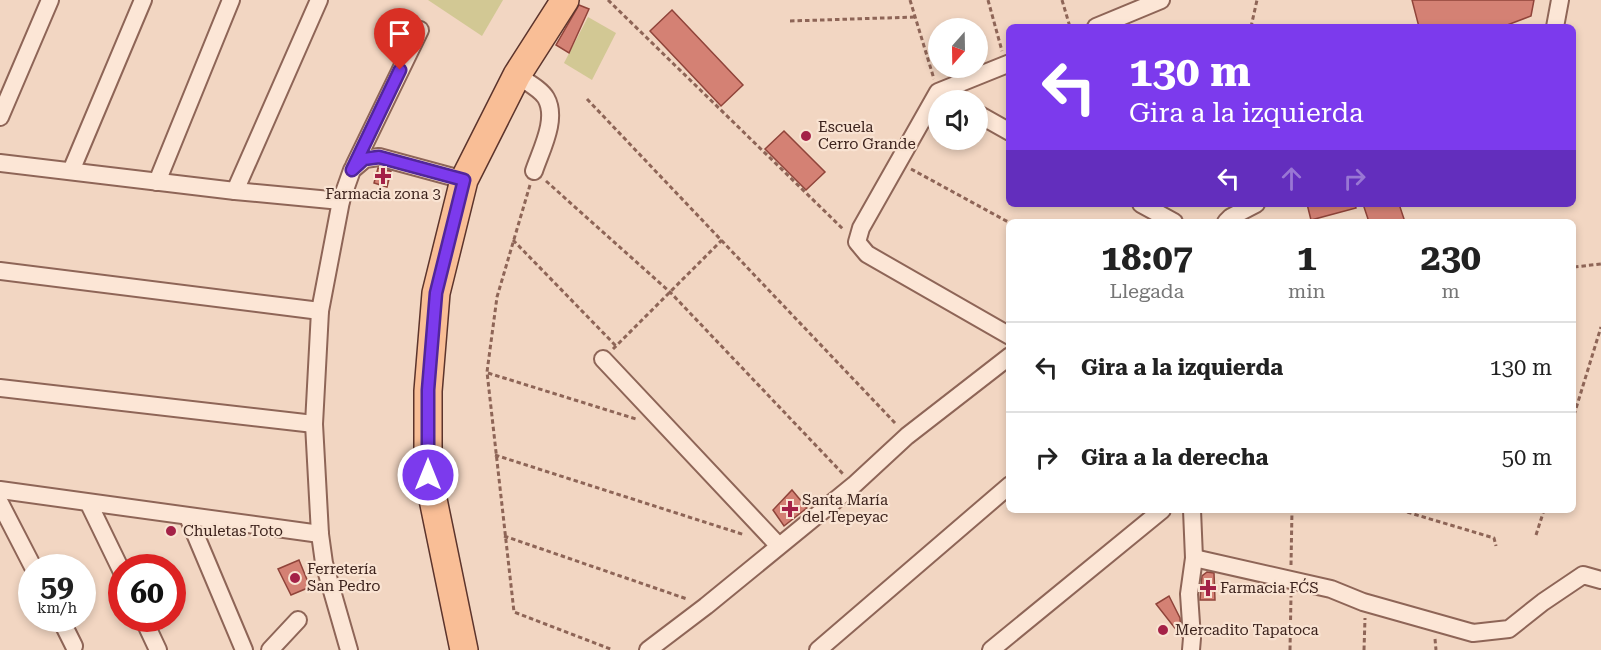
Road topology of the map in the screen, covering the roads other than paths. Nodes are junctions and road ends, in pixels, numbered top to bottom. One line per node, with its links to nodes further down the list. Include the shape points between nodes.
1 (50, 0): 15 (street)
2 (143, 0): 20 (street)
3 (231, 0): 23 (street)
4 (319, 0): 24 (street)
5 (565, 0): 12 (main road)
6 (1161, 0): 8 (street)
7 (1560, 0): 9 (street)
8 (1102, 24)
9 (1556, 24)
10 (420, 30): 19 (street)
11 (1006, 64): 13 (street)
12 (517, 75): 21 (street, via 546,96 551,113); 22 (main road)
13 (943, 90)
14 (928, 109): 32 (street, via 856,242 867,254)
15 (0, 117)
16 (988, 120): 17 (street)
17 (1006, 130)
18 (0, 163): 20 (street)
19 (352, 170): 22 (street, via 364,159 379,157); 25 (street)
20 (71, 171): 23 (street)
21 (534, 171)
22 (464, 180): 59 (main road, via 436,293 428,390 428,475)
23 (157, 182): 24 (street)
24 (235, 191): 25 (street)
25 (341, 201): 31 (street)
26 (1147, 207): 28 (street)
27 (1250, 207): 29 (street)
28 (1169, 219)
29 (1229, 219)
30 (0, 271): 31 (street)
31 (320, 311): 36 (street)
32 (1006, 334)
33 (603, 358): 45 (street)
34 (1006, 359): 45 (street)
35 (0, 388): 36 (street)
36 (314, 424): 44 (street)
37 (1006, 488): 61 (street)
38 (0, 490): 40 (street)
39 (0, 504): 46 (street)
40 (89, 504): 43 (street); 47 (street)
41 (1158, 513): 62 (street)
42 (1192, 513): 48 (street)
43 (188, 517): 44 (street); 56 (street)
44 (320, 534): 58 (street, via 324,563)
45 (778, 545): 60 (street)
46 (26, 554)
47 (113, 554)
48 (1194, 558): 49 (street, via 1331,589 1473,633 1509,629 1583,575); 53 (street, via 1189,594)
49 (1601, 580)
50 (298, 620): 57 (street)
51 (67, 632): 54 (street)
52 (150, 632): 55 (street)
53 (1191, 644): 63 (street)
54 (74, 646)
55 (158, 650)
56 (244, 650)
57 (270, 650)
58 (349, 650)
59 (465, 650)
60 (648, 650)
61 (818, 650)
62 (991, 650)
63 (1176, 650)

